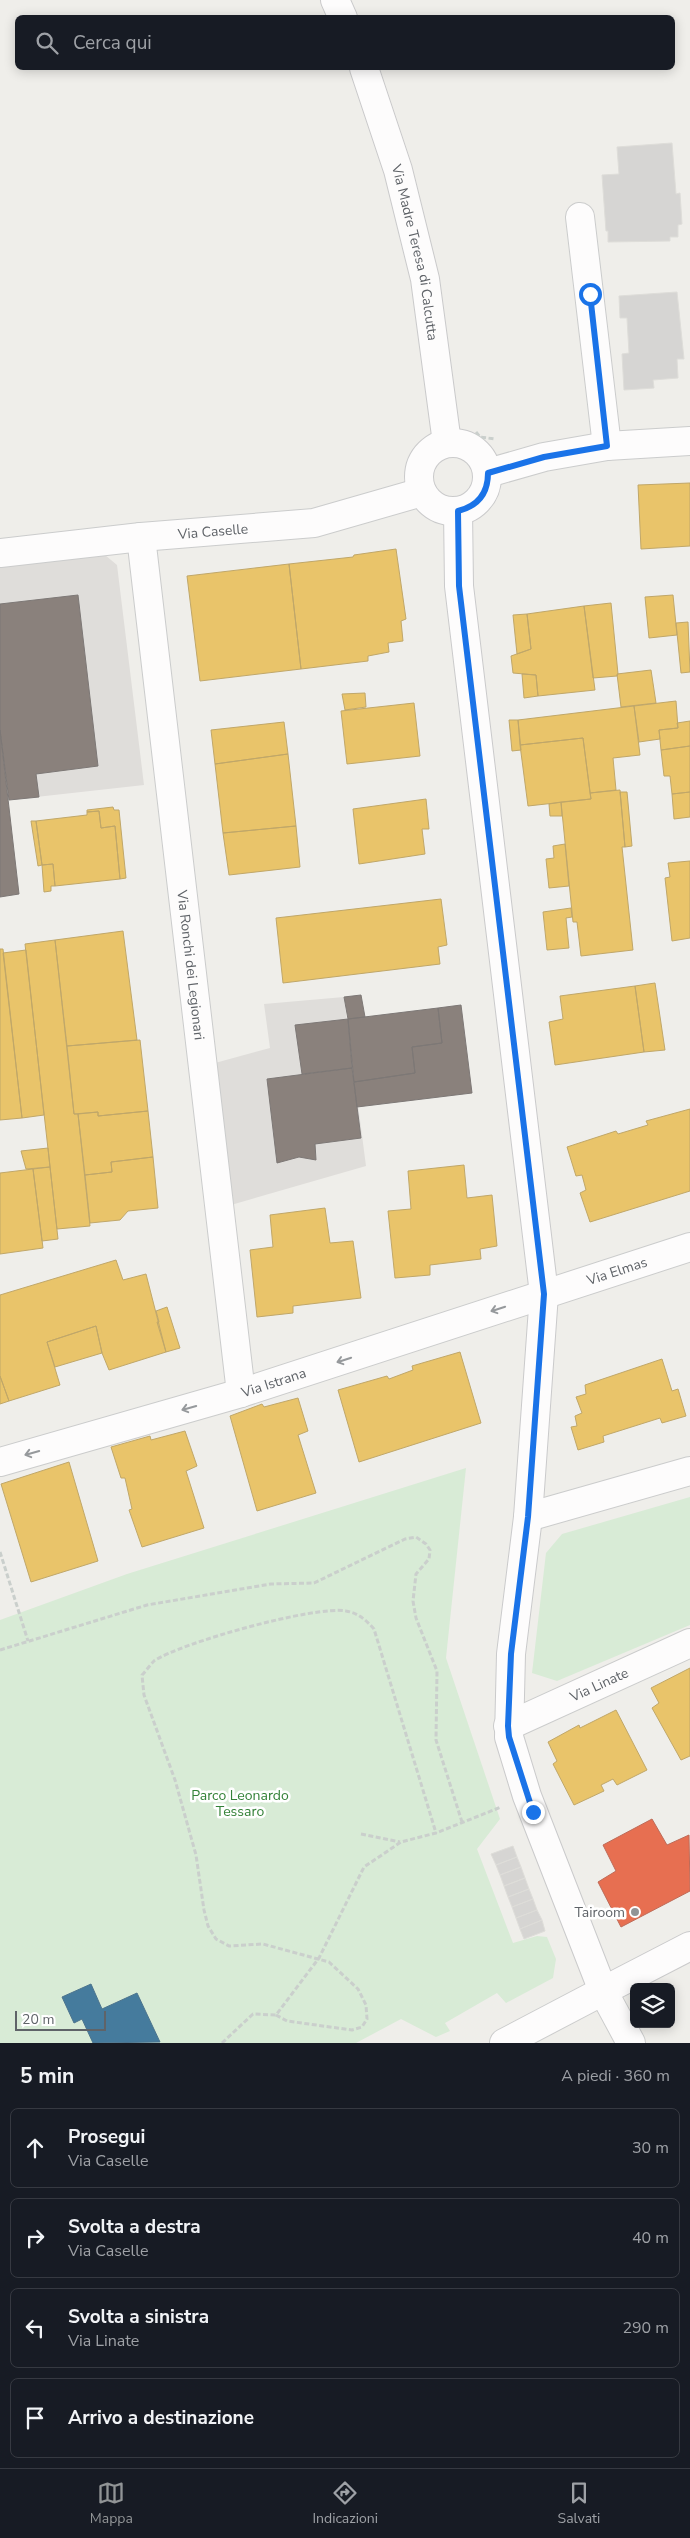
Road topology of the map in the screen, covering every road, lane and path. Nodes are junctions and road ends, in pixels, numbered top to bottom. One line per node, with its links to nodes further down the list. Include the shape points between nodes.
1 (335, 0): 2 (street)
2 (342, 15)
3 (365, 70): 6 (street, Via Madre Teresa di Calcutta, via 398,170 425,279)
4 (580, 217): 7 (street)
5 (690, 441): 7 (street)
6 (447, 443): 8 (street, via 469,446 478,453); 9 (street, via 433,450 422,462 419,482)
7 (607, 446): 8 (street, via 544,457)
8 (488, 473): 10 (street, via 481,498 467,509)
9 (422, 492): 10 (street, via 437,508); 11 (street, Via Caselle, via 314,523)
10 (458, 511): 14 (street, via 459,586)
11 (141, 537): 12 (street, Via Caselle); 15 (street, Via Ronchi dei Legionari)
12 (0, 552)
13 (690, 1246): 14 (street, Via Elmas)
14 (544, 1294): 15 (street, Via Istrana, one-way to 15); 18 (street)
15 (241, 1393): 16 (street, Via Istrana, one-way to 16)
16 (0, 1462)
17 (690, 1471): 18 (street)
18 (528, 1517): 23 (street, via 511,1654)
19 (0, 1552): 20 (path)
20 (28, 1641): 22 (path); 25 (path, via 146,1605 271,1584 314,1583 405,1539 416,1537 430,1550 429,1559 416,1574 413,1601 416,1618 437,1671 436,1740)
21 (690, 1643): 23 (street, Via Linate)
22 (0, 1650)
23 (508, 1726): 24 (street)
24 (527, 1796): 25 (path); 31 (street)
25 (462, 1822): 26 (path)
26 (436, 1833): 28 (path); 30 (path, via 374,1629 364,1618 346,1611 326,1611 261,1624 176,1650 154,1662 142,1675 144,1694 175,1780 194,1846 208,1926 216,1939 229,1946 263,1944)
27 (361, 1834): 28 (path)
28 (401, 1842): 30 (path, via 364,1867)
29 (690, 1946): 31 (street)
30 (319, 1958): 32 (path); 32 (path, via 329,1962 358,1989 366,2006 367,2019 362,2027 352,2030 287,2021)
31 (603, 1991): 34 (street); 35 (street)
32 (276, 2015): 33 (path, via 253,2014)
33 (222, 2043)
34 (504, 2043)
35 (631, 2043)

